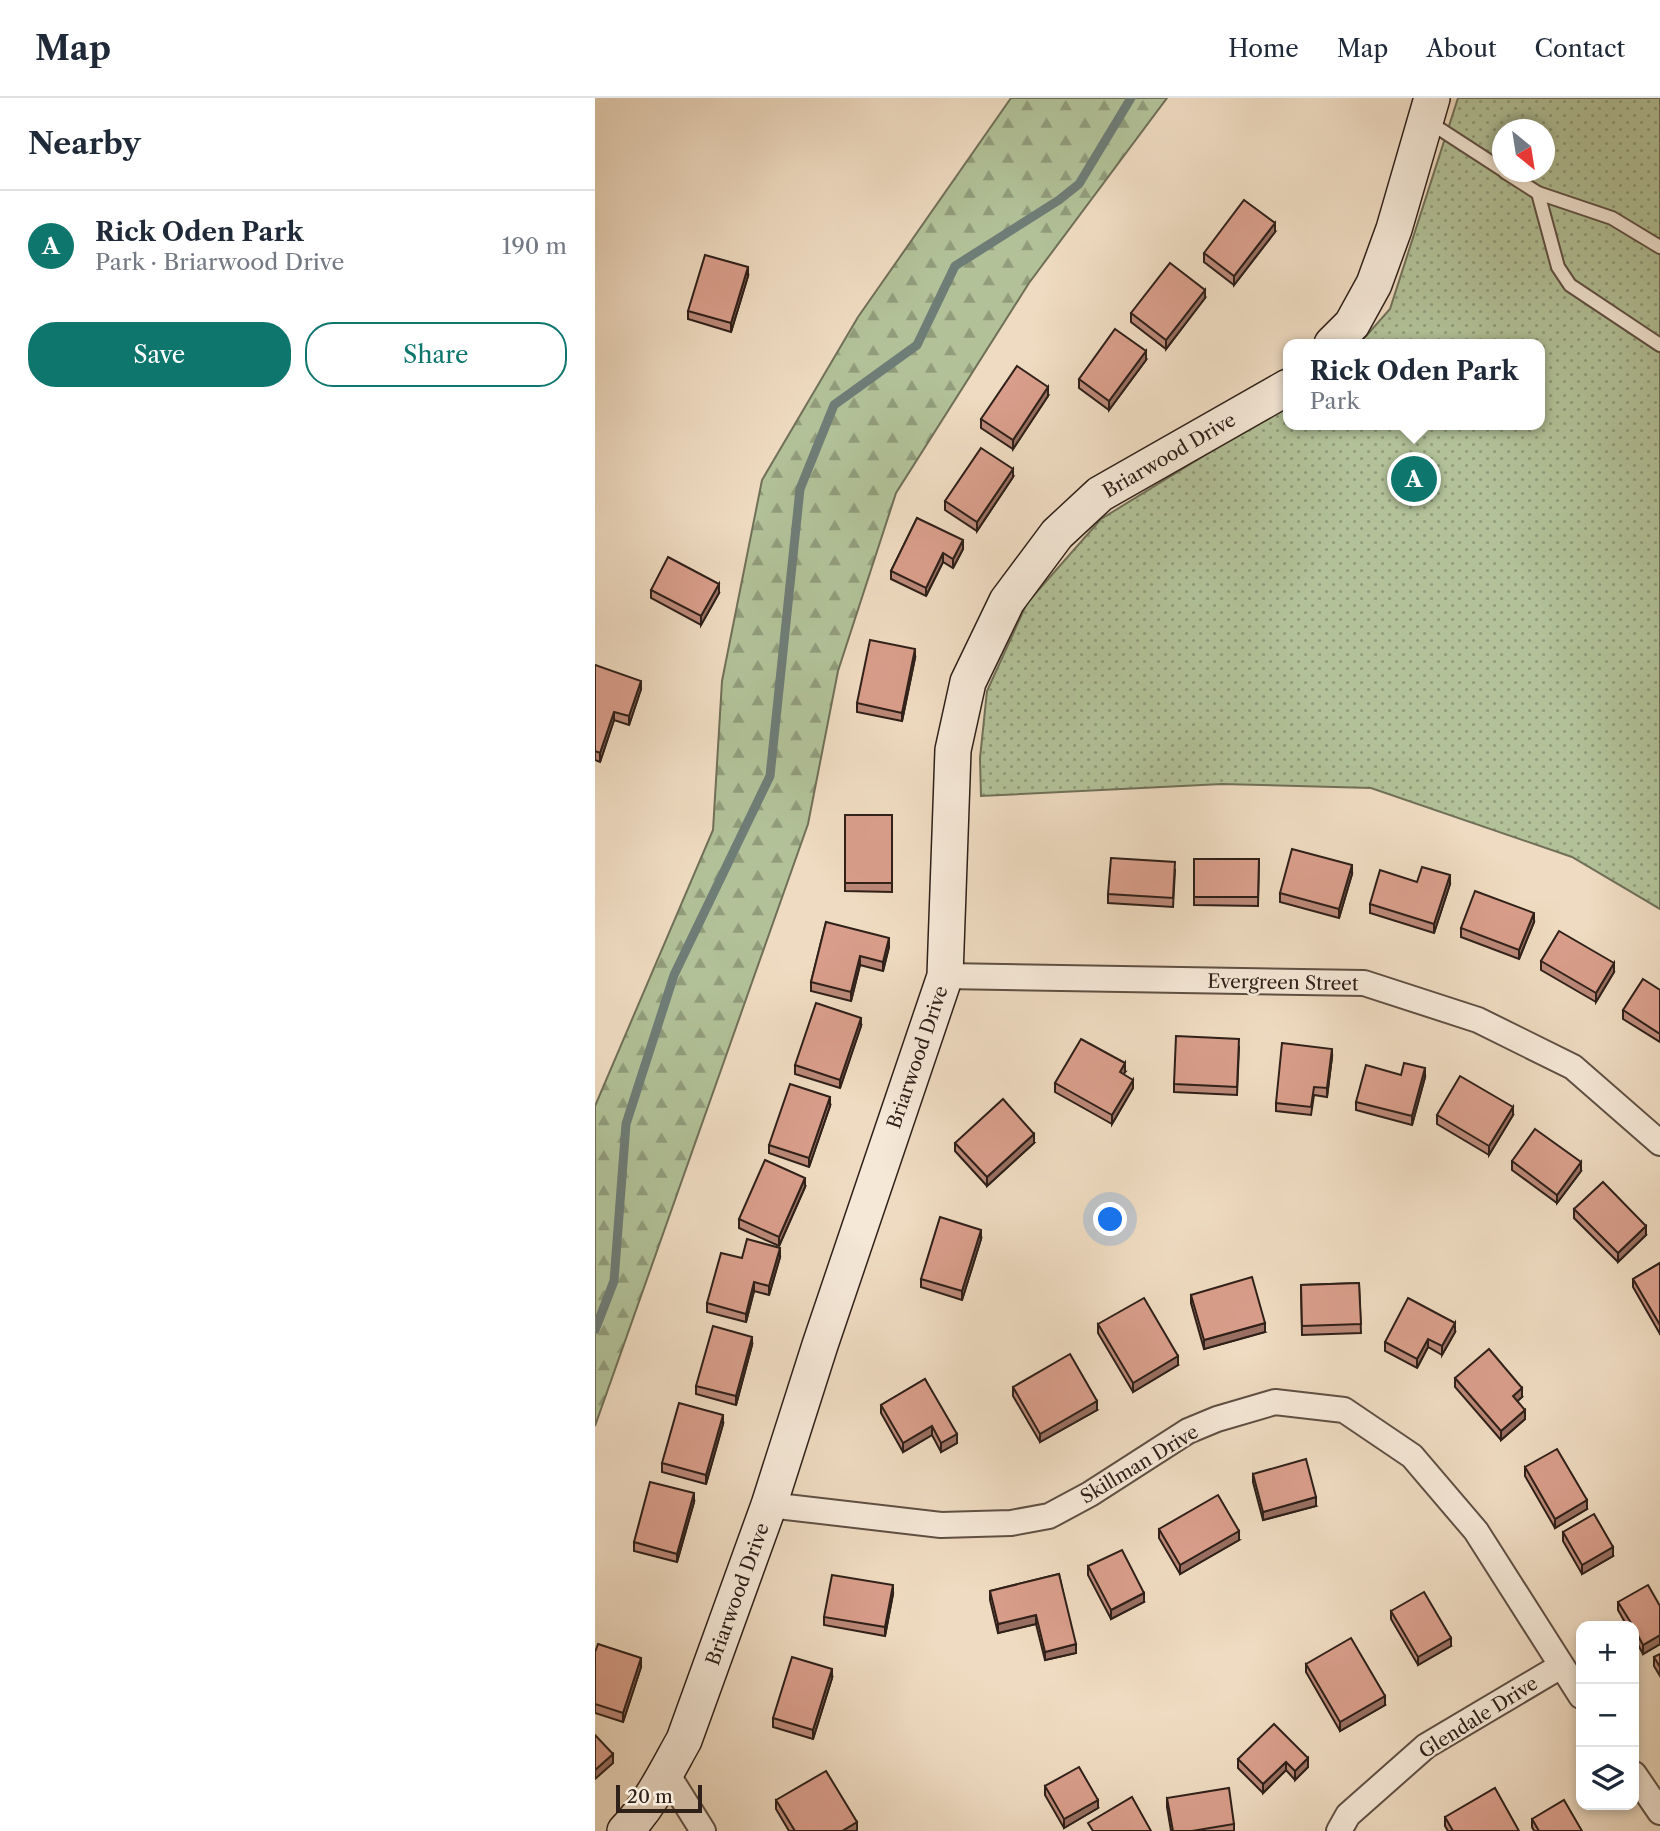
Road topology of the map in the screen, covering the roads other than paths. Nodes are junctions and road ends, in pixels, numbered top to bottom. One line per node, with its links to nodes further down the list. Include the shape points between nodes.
1 (1429, 109): 2 (lane); 6 (street, via 1374,284 1352,324)
2 (1492, 161)
3 (1520, 182): 4 (lane)
4 (1538, 194): 5 (lane, via 1612,218); 7 (lane, via 1558,267 1570,285)
5 (1660, 247)
6 (1337, 339)
7 (1660, 345)
8 (1283, 390): 9 (street, Briarwood Drive, via 1100,494 1057,534 1007,601 968,682 953,750)
9 (945, 976): 10 (street, Evergreen Street, via 1364,983 1478,1020 1573,1067); 11 (street, Briarwood Drive)
10 (1660, 1143)
11 (769, 1505): 12 (street, Skillman Drive, via 941,1525 1049,1516 1217,1419 1275,1402 1344,1410 1412,1456 1476,1531); 14 (street, Briarwood Drive, via 684,1740)
12 (1561, 1666): 13 (street, Skillman Drive); 19 (street, Glendale Drive, via 1426,1746 1348,1815)
13 (1576, 1688)
14 (666, 1772): 17 (street, Briarwood Drive); 18 (street)
15 (1639, 1781): 16 (street)
16 (1660, 1812)
17 (625, 1831)
18 (703, 1831)
19 (1339, 1831)

